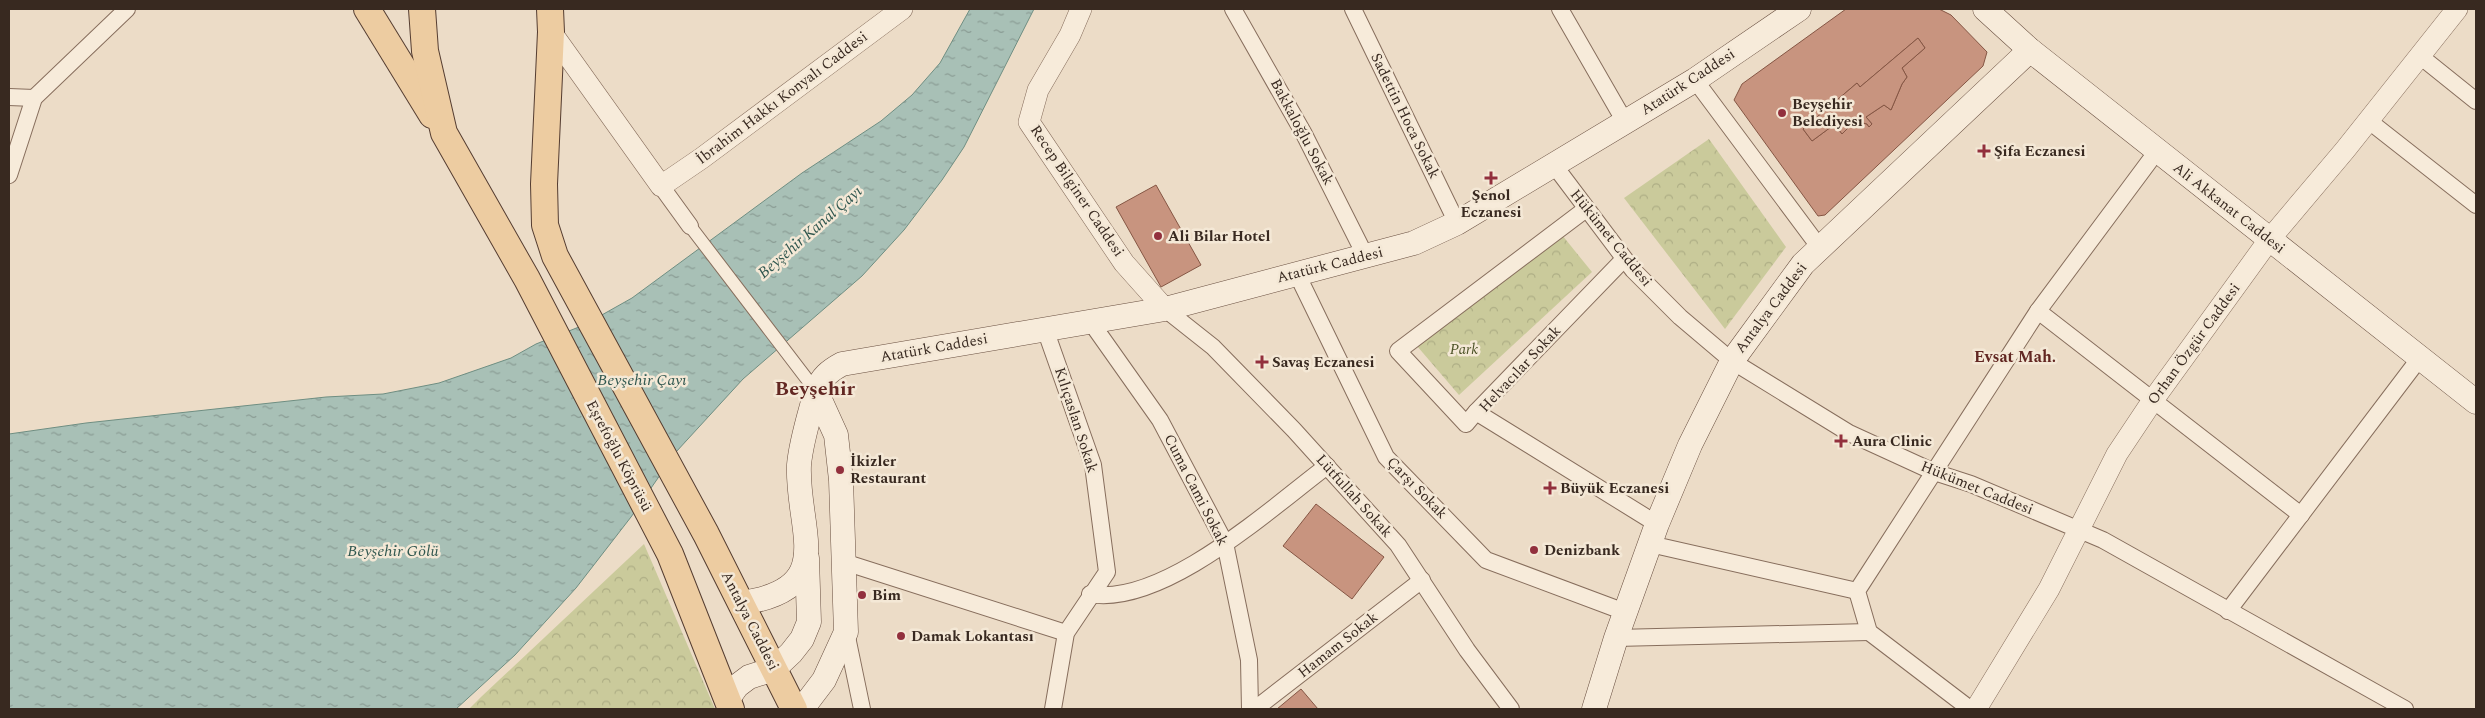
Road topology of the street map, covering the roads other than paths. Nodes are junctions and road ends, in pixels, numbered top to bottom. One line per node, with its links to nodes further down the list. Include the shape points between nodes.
1 (128, 9): 17 (street)
2 (367, 9): 21 (main road)
3 (422, 9): 21 (main road, via 425,51)
4 (902, 9): 25 (street, İbrahim Hakkı Konyalı Caddesi)
5 (1081, 9): 35 (street, Recep Bilginer Caddesi, via 1038,90 1030,122 1124,263)
6 (1233, 9): 32 (street, Bakkaloğlu Sokak, via 1304,134)
7 (1354, 9): 28 (street, Sadettin Hoca Sokak)
8 (1560, 9): 20 (street)
9 (1799, 9): 15 (main road, Atatürk Caddesi)
10 (1985, 9): 13 (main road, Ali Akkanat Caddesi)
11 (2457, 9): 14 (street, Orhan Özgür Caddesi)
12 (551, 21): 25 (street); 56 (main road, Antalya Caddesi, via 544,184 545,225 554,256)
13 (2030, 50): 22 (main road, Ali Akkanat Caddesi); 31 (main road, Antalya Caddesi)
14 (2420, 56): 18 (street); 19 (street, Orhan Özgür Caddesi)
15 (1695, 80): 20 (main road, Atatürk Caddesi); 31 (street)
16 (9, 97): 17 (street)
17 (34, 98): 24 (street)
18 (2476, 101)
19 (2368, 121): 26 (street); 30 (street, Orhan Özgür Caddesi)
20 (1626, 122): 23 (main road, Atatürk Caddesi)
21 (444, 134): 64 (main road, Eşrefoğlu Köprüsü, via 526,279 670,554)
22 (2157, 151): 30 (main road, Ali Akkanat Caddesi); 36 (street)
23 (1554, 165): 27 (street, Hükümet Caddesi); 28 (main road, Atatürk Caddesi)
24 (9, 175)
25 (661, 186): 29 (street)
26 (2476, 206)
27 (1586, 208): 33 (street, Hükümet Caddesi); 44 (street, via 1398,351 1466,424)
28 (1456, 224): 32 (main road, Atatürk Caddesi, via 1414,243)
29 (690, 226): 41 (street)
30 (2269, 240): 39 (main road, Ali Akkanat Caddesi); 42 (street, Orhan Özgür Caddesi)
31 (1820, 248): 40 (main road, Antalya Caddesi, via 1803,264)
32 (1366, 257): 34 (main road, Atatürk Caddesi)
33 (1624, 259): 40 (street, Hükümet Caddesi, via 1680,317); 44 (street, Helvacılar Sokak)
34 (1297, 274): 35 (main road, Atatürk Caddesi); 58 (street, Çarşı Sokak, via 1386,457 1479,553 1486,560)
35 (1165, 309): 37 (main road, Atatürk Caddesi); 45 (street, Lütfullah Sokak, via 1212,347)
36 (2038, 312): 42 (street); 46 (street)
37 (1090, 321): 38 (main road, Atatürk Caddesi); 50 (street, Cuma Cami Sokak, via 1160,420)
38 (1045, 329): 41 (main road, Atatürk Caddesi, via 842,364 820,380); 55 (street, Kılıçaslan Sokak, via 1093,465 1106,572)
39 (2419, 358): 43 (main road, Ali Akkanat Caddesi); 47 (street)
40 (1732, 361): 46 (street, Hükümet Caddesi, via 1849,433); 49 (main road, Antalya Caddesi, via 1690,445)
41 (816, 391): 51 (main road, Atatürk Caddesi, via 799,465); 52 (main road, via 836,435)
42 (2153, 400): 47 (street); 48 (street, Orhan Özgür Caddesi, via 2117,454)
43 (2476, 402)
44 (1476, 412): 49 (street, Helvacılar Sokak)
45 (1327, 466): 50 (street); 53 (street, Lütfullah Sokak, via 1398,545)
46 (1934, 472): 48 (street, Hükümet Caddesi, via 1971,484); 54 (street)
47 (2301, 515): 57 (street)
48 (2080, 530): 57 (street, Hükümet Caddesi); 75 (street, Orhan Özgür Caddesi, via 2049,589)
49 (1654, 534): 54 (street, Helvacılar Sokak); 58 (main road, Antalya Caddesi)
50 (1225, 542): 55 (street, via 1178,573 1146,588 1115,595); 69 (street, Cuma Cami Sokak, via 1249,660)
51 (808, 558): 56 (main road, via 794,580 776,596); 63 (main road, Atatürk Caddesi, via 809,622 791,654)
52 (844, 562): 59 (main road); 61 (street)
53 (1422, 580): 70 (street, Hamam Sokak); 71 (street, Lütfullah Sokak, via 1467,650)
54 (1857, 592): 60 (street)
55 (1090, 594): 61 (street, Kılıçaslan Sokak)
56 (741, 603): 63 (main road, Antalya Caddesi)
57 (2228, 611): 76 (street, Hükümet Caddesi)
58 (1626, 612): 62 (main road, Antalya Caddesi)
59 (846, 632): 66 (main road, via 824,680); 67 (street)
60 (1869, 632): 62 (street); 74 (street)
61 (1066, 633): 68 (street, Kılıçaslan Sokak)
62 (1616, 638): 72 (main road, Antalya Caddesi); 73 (main road, Antalya Caddesi)
63 (774, 669): 64 (main road, via 748,677 736,686); 65 (main road, Antalya Caddesi)
64 (729, 704)
65 (794, 709)
66 (802, 709)
67 (862, 709)
68 (1053, 709)
69 (1250, 709)
70 (1255, 709)
71 (1511, 709)
72 (1580, 709)
73 (1594, 709)
74 (1970, 709)
75 (1976, 709)
76 (2405, 709)

